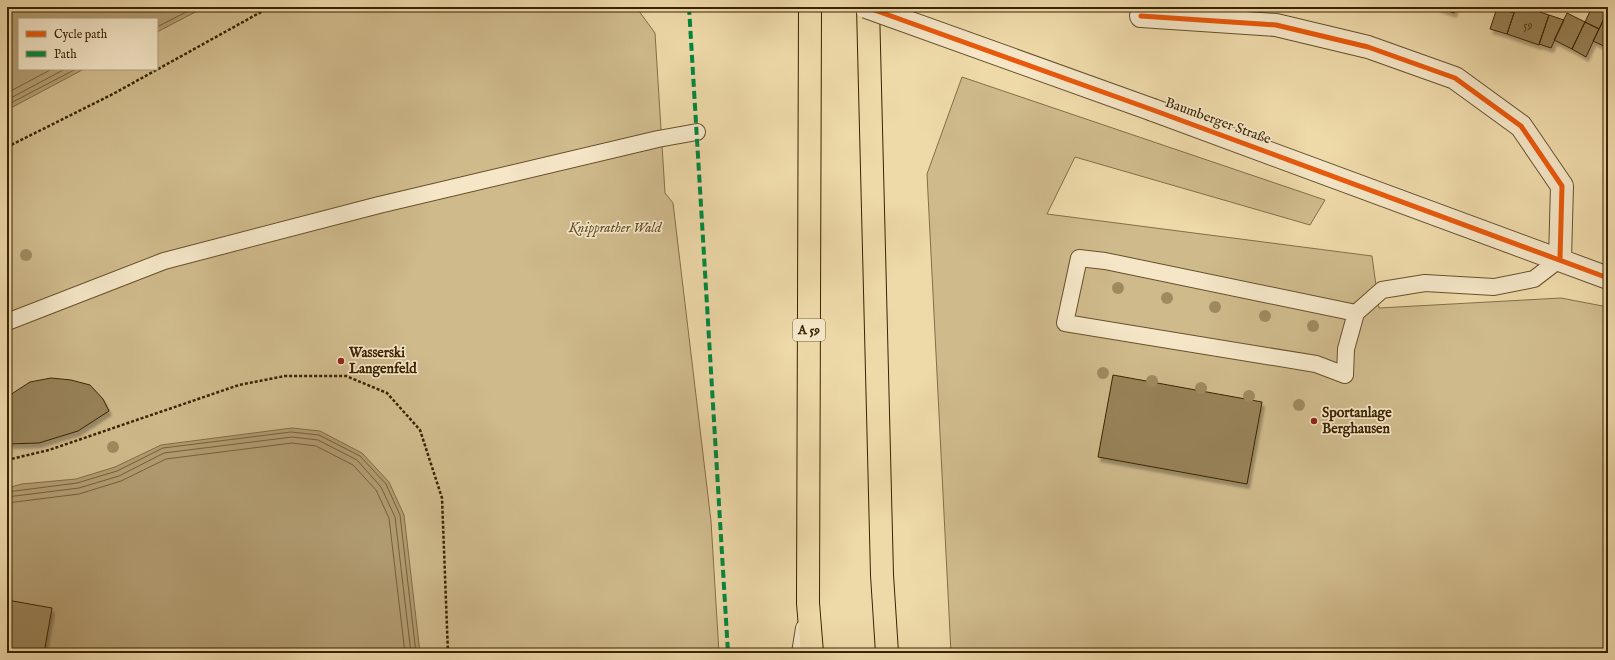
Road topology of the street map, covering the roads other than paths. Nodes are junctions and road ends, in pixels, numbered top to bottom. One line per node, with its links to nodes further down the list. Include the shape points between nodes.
1 (810, 7): 9 (highway, A 59)
2 (867, 7): 5 (street, Baumberger Straße, bridge); 12 (highway, via 882,567)
3 (1141, 16): 5 (street, via 1276,25 1368,47 1455,78 1521,126 1562,186)
4 (697, 132): 8 (lane, via 379,205 164,261)
5 (1560, 259): 6 (street, Baumberger Straße); 7 (lane, via 1534,279 1494,287 1425,283 1382,290)
6 (1608, 278)
7 (1356, 313): 7 (lane, via 1105,261 1079,258 1065,324 1316,364 1345,374 1346,349)
8 (7, 322)
9 (808, 603): 10 (lane); 11 (highway, A 59)
10 (800, 653)
11 (812, 653)
12 (887, 653)

